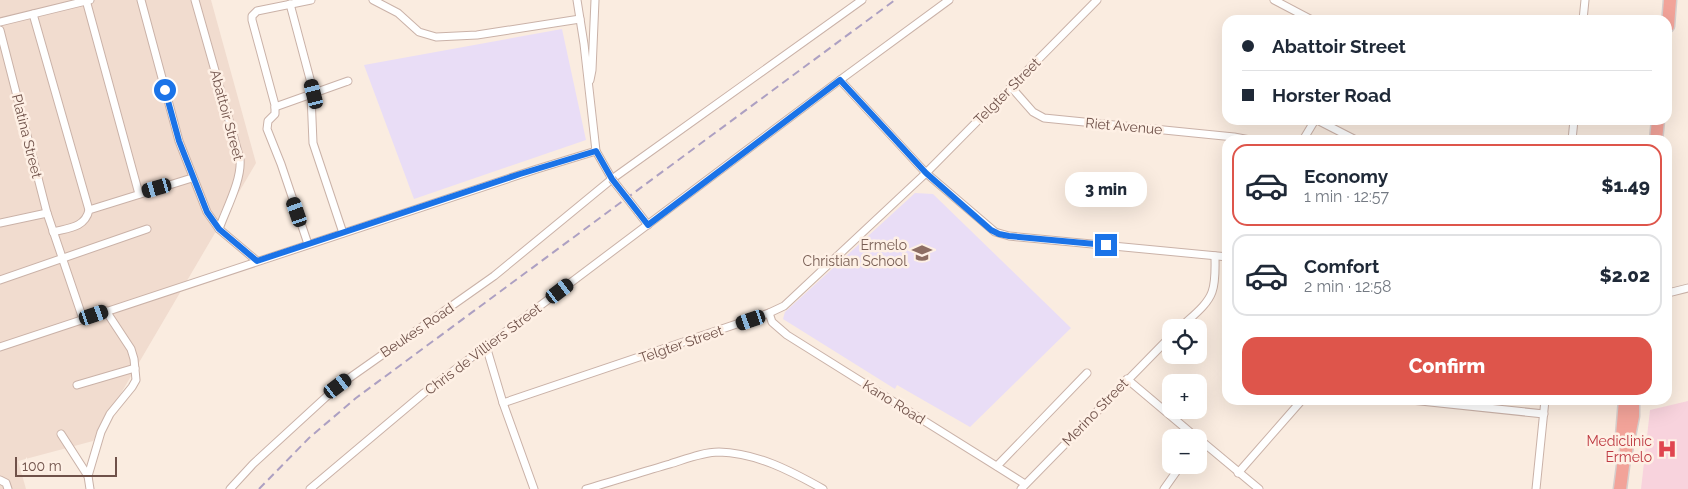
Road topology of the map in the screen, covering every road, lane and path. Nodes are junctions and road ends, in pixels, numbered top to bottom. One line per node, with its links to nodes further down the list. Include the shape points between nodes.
1 (88, 0): 15 (street); 35 (street)
2 (141, 0): 33 (street)
3 (195, 0): 41 (street, Abattoir Street, via 240,159 237,183)
4 (311, 0): 14 (street)
5 (373, 0): 19 (street, via 398,13 419,32 436,37 477,36)
6 (578, 0): 19 (street)
7 (595, 0): 24 (street)
8 (862, 0): 34 (street, Beukes Road)
9 (949, 0): 22 (street, Chris de Villiers Street)
10 (1097, 0): 25 (street, Telgter Street)
11 (1274, 0): 16 (street)
12 (1585, 0): 17 (street)
13 (1670, 0): 18 (highway)
14 (290, 4): 26 (street); 27 (street, via 253,14 252,23)
15 (33, 14): 20 (street); 36 (street)
16 (1302, 15)
17 (1584, 15)
18 (1669, 15)
19 (580, 19): 24 (street)
20 (0, 22)
21 (0, 30): 37 (street, Platina Street)
22 (840, 80): 32 (street); 39 (street, Chris de Villiers Street)
23 (348, 81): 26 (street)
24 (589, 85): 31 (street)
25 (1010, 88): 30 (street, Riet Avenue, via 1033,112 1044,118); 32 (street, Telgter Street)
26 (313, 95): 27 (street); 43 (street, via 313,143)
27 (275, 107): 44 (street, via 267,129)
28 (1326, 125): 29 (street)
29 (1346, 135)
30 (1222, 136)
31 (596, 151): 34 (street); 43 (street)
32 (926, 173): 45 (street, via 999,234); 53 (street, Telgter Street, via 800,292 784,306)
33 (192, 178): 35 (street); 41 (street, via 207,212)
34 (612, 179): 39 (street, bridge); 82 (street, Beukes Road, via 494,276 338,386)
35 (140, 194): 36 (street)
36 (89, 210): 42 (street, via 86,219 77,226)
37 (47, 213): 38 (street); 42 (street, Platina Street)
38 (0, 223)
39 (648, 225): 57 (street, Chris de Villiers Street)
40 (147, 229): 47 (street)
41 (219, 229): 48 (street)
42 (53, 232): 47 (street, Platina Street)
43 (343, 233): 44 (street)
44 (308, 244): 48 (street)
45 (1215, 256): 46 (street); 55 (street, via 1214,286 1210,296)
46 (1222, 257)
47 (62, 259): 49 (street); 54 (street, Platina Street)
48 (257, 261): 52 (street)
49 (0, 280)
50 (1688, 288): 51 (street)
51 (1672, 292)
52 (106, 311): 54 (street); 59 (street, via 131,349)
53 (769, 313): 63 (street, Telgter Street); 73 (street, Kano Road, via 786,335)
54 (83, 319): 58 (street)
55 (1189, 319)
56 (1162, 345): 61 (street, Merino Street)
57 (486, 346): 63 (street); 83 (street, Chris de Villiers Street, via 424,393)
58 (0, 347)
59 (135, 368): 62 (street); 77 (street, via 135,382 105,423)
60 (1087, 373): 73 (street)
61 (1127, 379): 70 (street); 79 (street, Merino Street)
62 (77, 385)
63 (503, 403): 84 (street)
64 (1298, 405): 75 (street)
65 (1458, 405): 69 (street)
66 (1545, 405): 69 (street)
67 (1625, 405): 74 (highway, via 1621,441)
68 (1633, 405): 74 (highway)
69 (1544, 414): 89 (street)
70 (1186, 429)
71 (61, 434): 77 (street)
72 (1207, 446): 75 (street)
73 (997, 466): 79 (street, Kano Road)
74 (1623, 466): 90 (highway)
75 (1238, 472): 88 (street)
76 (1175, 474): 87 (street)
77 (88, 476): 81 (street)
78 (0, 480): 80 (street)
79 (1023, 486)
80 (8, 489)
81 (90, 489)
82 (230, 489)
83 (310, 489)
84 (534, 489)
85 (586, 489): 86 (street, via 717,452 768,462)
86 (823, 489)
87 (1164, 489)
88 (1259, 489)
89 (1536, 489)
90 (1620, 489)

